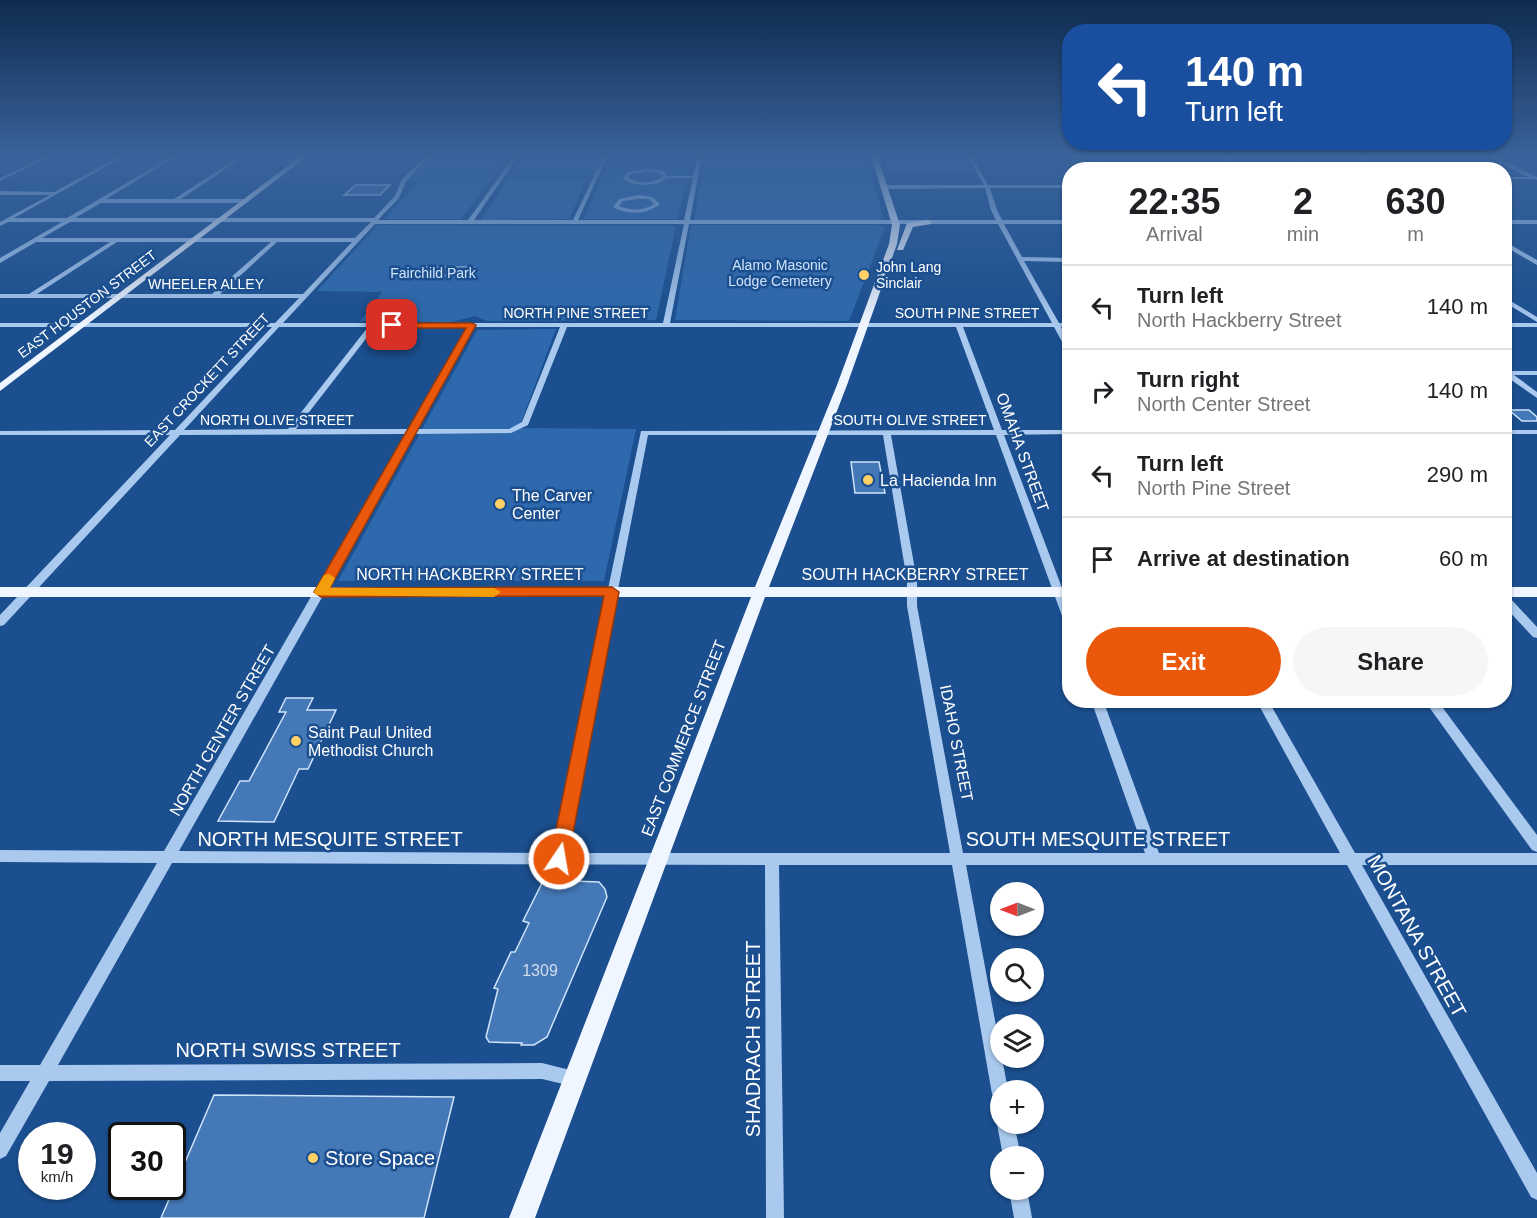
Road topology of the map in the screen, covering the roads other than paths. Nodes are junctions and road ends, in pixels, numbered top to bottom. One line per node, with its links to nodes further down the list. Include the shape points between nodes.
1 (22, 212): 10 (street)
2 (82, 212): 11 (street)
3 (232, 212): 12 (main road, EAST HOUSTON STREET)
4 (382, 212): 13 (street, EAST CROCKETT STREET)
5 (477, 212): 14 (street)
6 (580, 212): 15 (street)
7 (688, 212): 22 (street)
8 (892, 212): 16 (main road, EAST COMMERCE STREET)
9 (996, 212): 18 (street)
10 (8, 220): 11 (street); 23 (street)
11 (69, 220): 12 (street); 24 (street)
12 (222, 220): 13 (street); 26 (main road, EAST HOUSTON STREET)
13 (374, 221): 14 (street); 28 (street, EAST CROCKETT STREET)
14 (470, 222): 15 (street)
15 (575, 222): 22 (street)
16 (895, 222): 17 (street); 22 (street); 34 (main road, EAST COMMERCE STREET, via 896,236)
17 (928, 222): 18 (street); 34 (main road, EAST COMMERCE STREET, via 910,225 894,260)
18 (999, 222): 19 (street); 30 (street)
19 (1062, 222)
20 (1512, 222): 21 (street)
21 (1537, 222)
22 (686, 223): 48 (street)
23 (0, 224)
24 (35, 240): 25 (street); 32 (street)
25 (117, 240): 26 (street); 36 (street)
26 (196, 240): 27 (street); 39 (main road, EAST HOUSTON STREET)
27 (277, 240): 28 (street); 37 (street)
28 (356, 240): 38 (street, EAST CROCKETT STREET)
29 (1512, 248): 33 (street)
30 (1020, 259): 31 (street); 50 (street)
31 (1062, 260)
32 (0, 261)
33 (1537, 263)
34 (883, 272): 54 (main road, EAST COMMERCE STREET)
35 (0, 296): 36 (street, WHEELER ALLEY)
36 (30, 296): 39 (street, WHEELER ALLEY)
37 (214, 296): 38 (street, WHEELER ALLEY); 39 (street, WHEELER ALLEY)
38 (305, 296): 44 (street, EAST CROCKETT STREET)
39 (121, 297): 43 (main road, EAST HOUSTON STREET)
40 (1512, 304): 41 (street)
41 (1537, 320)
42 (0, 325): 43 (street, NORTH PINE STREET)
43 (84, 325): 44 (street, NORTH PINE STREET); 59 (main road, EAST HOUSTON STREET)
44 (277, 325): 45 (street, NORTH PINE STREET); 65 (street, EAST CROCKETT STREET)
45 (372, 325): 46 (street, NORTH PINE STREET); 66 (street)
46 (472, 325): 47 (street, NORTH PINE STREET); 67 (street, NORTH CENTER STREET)
47 (564, 325): 48 (street, NORTH PINE STREET); 67 (street, NORTH OLIVE STREET, via 523,426 511,431)
48 (666, 325): 54 (street, NORTH PINE STREET)
49 (960, 325): 50 (street, SOUTH PINE STREET); 54 (street, SOUTH PINE STREET); 69 (street, OMAHA STREET)
50 (1056, 325): 51 (street, SOUTH PINE STREET); 55 (street)
51 (1062, 325)
52 (1512, 325): 53 (street)
53 (1537, 325)
54 (864, 326): 68 (main road, EAST COMMERCE STREET)
55 (1062, 335)
56 (1512, 372): 57 (street)
57 (1537, 373)
58 (1512, 377): 60 (street)
59 (0, 388)
60 (1537, 396)
61 (1062, 432): 69 (street, SOUTH OLIVE STREET)
62 (1512, 432): 63 (street)
63 (1537, 432)
64 (0, 433): 65 (street, NORTH OLIVE STREET)
65 (177, 433): 66 (street, NORTH OLIVE STREET); 74 (street, EAST CROCKETT STREET)
66 (289, 433): 67 (street, NORTH OLIVE STREET)
67 (411, 433): 75 (street, NORTH CENTER STREET)
68 (823, 433): 70 (street, SOUTH OLIVE STREET); 76 (street, via 644,433); 77 (main road, EAST COMMERCE STREET)
69 (998, 433): 70 (street, SOUTH OLIVE STREET); 71 (street, OMAHA STREET)
70 (887, 434): 78 (street, IDAHO STREET)
71 (1062, 587)
72 (1537, 591): 80 (main road)
73 (0, 592): 74 (main road, NORTH HACKBERRY STREET)
74 (28, 592): 75 (main road, NORTH HACKBERRY STREET); 82 (street, EAST CROCKETT STREET)
75 (321, 592): 76 (main road, NORTH HACKBERRY STREET); 89 (street, NORTH CENTER STREET)
76 (612, 592): 77 (main road, NORTH HACKBERRY STREET); 91 (street)
77 (760, 592): 78 (main road, SOUTH HACKBERRY STREET); 92 (main road, EAST COMMERCE STREET)
78 (912, 592): 79 (main road, SOUTH HACKBERRY STREET); 94 (street, IDAHO STREET)
79 (1062, 592)
80 (1512, 592)
81 (1512, 607): 83 (street)
82 (0, 622)
83 (1537, 634)
84 (1100, 708): 90 (street)
85 (1266, 708): 95 (street, MONTANA STREET)
86 (1436, 708): 87 (street)
87 (1537, 846)
88 (0, 856): 89 (street, NORTH MESQUITE STREET)
89 (167, 858): 91 (street, NORTH MESQUITE STREET); 98 (street, NORTH CENTER STREET)
90 (1154, 858): 94 (street, SOUTH MESQUITE STREET); 95 (street, SOUTH MESQUITE STREET)
91 (559, 859): 92 (street, NORTH MESQUITE STREET)
92 (659, 859): 93 (street, SOUTH MESQUITE STREET); 99 (main road, EAST COMMERCE STREET)
93 (772, 859): 94 (street, SOUTH MESQUITE STREET); 105 (street, SHADRACH STREET)
94 (959, 859): 100 (street, IDAHO STREET)
95 (1349, 859): 96 (street, SOUTH MESQUITE STREET); 102 (street, MONTANA STREET)
96 (1537, 859)
97 (0, 1073): 98 (street, NORTH SWISS STREET)
98 (44, 1073): 99 (street, NORTH SWISS STREET, via 532,1071); 101 (street, NORTH CENTER STREET)
99 (576, 1079): 104 (main road, EAST COMMERCE STREET)
100 (998, 1080)
101 (0, 1150)
102 (1537, 1191)
103 (1020, 1200): 106 (street)
104 (522, 1218)
105 (775, 1218)
106 (1023, 1218)

